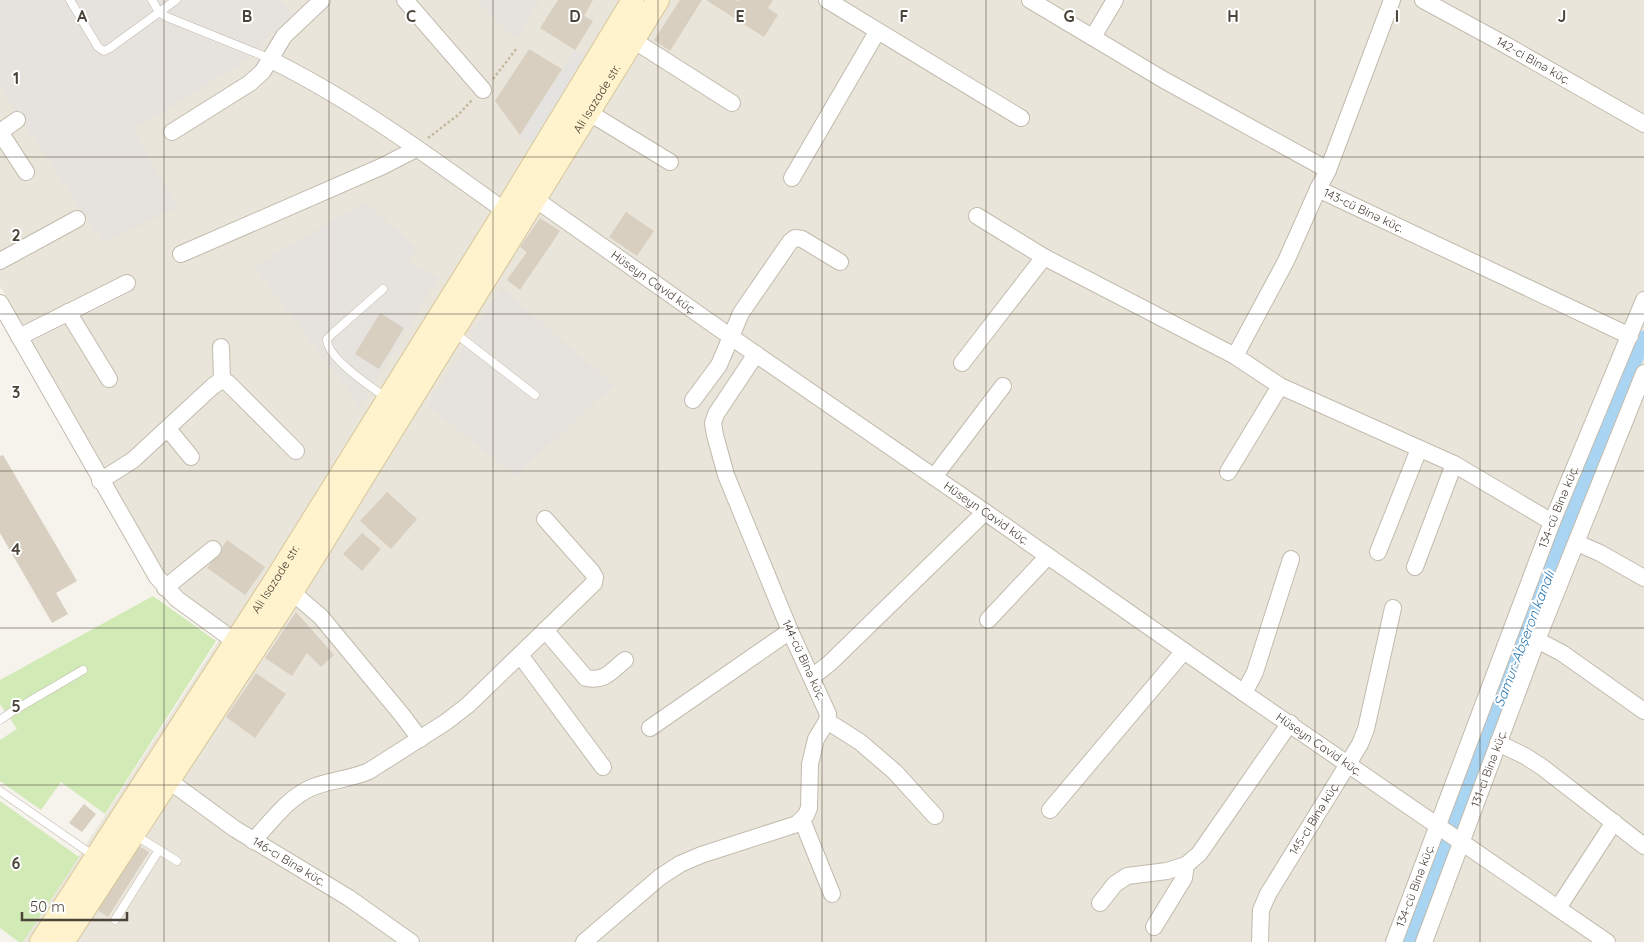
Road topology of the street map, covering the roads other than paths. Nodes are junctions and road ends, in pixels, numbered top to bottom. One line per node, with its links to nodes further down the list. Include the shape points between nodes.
1 (70, 0): 13 (lane, via 98,47 104,51)
2 (152, 0): 13 (lane)
3 (176, 0): 13 (lane)
4 (322, 0): 17 (street, via 284,36)
5 (405, 0): 18 (street)
6 (633, 0): 32 (main road, Ali Isazade str.)
7 (658, 0): 16 (main road, Ali Isazade str.)
8 (826, 0): 14 (street)
9 (1030, 0): 15 (street, 143-cü Binə küç.)
10 (1115, 0): 15 (street)
11 (1392, 0): 28 (street)
12 (1423, 0): 23 (street, 142-ci Binə küç.)
13 (160, 12): 17 (lane)
14 (877, 32): 21 (street); 30 (street)
15 (1093, 37): 28 (street, 143-cü Binə küç.)
16 (634, 40): 19 (street); 20 (main road, Ali Isazade str.)
17 (271, 60): 25 (street, via 250,83); 26 (street, via 316,84)
18 (483, 90)
19 (732, 103)
20 (588, 112): 27 (street); 32 (main road, Ali Isazade str.)
21 (1021, 118)
22 (17, 120): 24 (street)
23 (1644, 124)
24 (0, 132): 29 (street)
25 (172, 132)
26 (416, 148): 34 (street); 36 (street, via 383,166)
27 (670, 162)
28 (1328, 170): 31 (street, 143-cü Binə küç.)
29 (26, 172)
30 (792, 178)
31 (1318, 189): 46 (street, 143-cü Binə küç.); 51 (street, via 1286,261)
32 (527, 194): 34 (main road); 48 (street, Hüseyn Cavid küç.)
33 (977, 216): 37 (street)
34 (513, 217): 45 (main road, Ali Isazade str.); 59 (main road, Ali Isazade str.)
35 (77, 219): 38 (street)
36 (181, 254)
37 (1044, 257): 51 (street); 52 (street)
38 (0, 261)
39 (840, 262): 48 (street, via 802,238 795,238 741,313)
40 (127, 283): 44 (street)
41 (383, 289): 59 (lane, via 332,334 326,345 359,379)
42 (1644, 300): 46 (street, 134-cü Binə küç.)
43 (0, 304): 47 (street)
44 (68, 312): 47 (street); 54 (street)
45 (454, 332): 58 (lane); 80 (main road, Ali Isazade str.)
46 (1630, 336): 71 (street, 134-cü Binə küç.)
47 (19, 337): 68 (street)
48 (731, 337): 50 (street, Hüseyn Cavid küç.); 60 (street, via 719,365)
49 (221, 347): 55 (street)
50 (756, 354): 67 (street, Hüseyn Cavid küç.); 84 (street, 144-cü Binə küç., via 713,423 726,475)
51 (1235, 356): 57 (street)
52 (962, 363)
53 (1644, 373): 72 (street, 131-ci Binə küç.)
54 (109, 379)
55 (222, 380): 61 (street); 63 (street)
56 (1003, 386): 67 (street)
57 (1280, 386): 62 (street); 66 (street)
58 (535, 395)
59 (389, 399): 86 (main road, Ali Isazade str.)
60 (693, 400)
61 (168, 429): 64 (street); 68 (street, via 133,460)
62 (1419, 449): 65 (street); 74 (street)
63 (296, 451)
64 (191, 457)
65 (1454, 464): 71 (street); 77 (street)
66 (1228, 472)
67 (934, 477): 69 (street, Hüseyn Cavid küç.)
68 (100, 481): 79 (street)
69 (985, 512): 75 (street, Hüseyn Cavid küç.); 91 (street)
70 (545, 519): 83 (street, via 595,577 594,582)
71 (1552, 522): 108 (street, 134-cü Binə küç.)
72 (1577, 543): 78 (street); 85 (street, 131-ci Binə küç.)
73 (213, 549): 79 (street)
74 (1378, 552)
75 (1048, 556): 82 (street); 87 (street, Hüseyn Cavid küç.)
76 (1291, 559): 92 (street, via 1255,672)
77 (1415, 567)
78 (1644, 578)
79 (165, 588): 86 (street)
80 (292, 592): 86 (main road, Ali Isazade str.); 98 (street, via 320,617)
81 (1393, 608): 100 (street, 145-ci Binə küç., via 1366,729)
82 (988, 620)
83 (546, 630): 88 (street); 89 (street, via 586,678 602,678)
84 (790, 631): 91 (street, 144-cü Binə küç.); 97 (street)
85 (1537, 640): 93 (street); 99 (street, 131-ci Binə küç.)
86 (244, 648): 102 (main road, Ali Isazade str.); 114 (main road, Ali Isazade str.)
87 (1184, 651): 92 (street, Hüseyn Cavid küç.); 104 (street)
88 (520, 655): 98 (street, via 468,705); 101 (street)
89 (626, 660)
90 (83, 670): 94 (lane)
91 (812, 677): 95 (street, 144-cü Binə küç., via 828,714)
92 (1244, 693): 96 (street, Hüseyn Cavid küç.)
93 (1644, 711)
94 (0, 720)
95 (827, 721): 105 (street, via 860,742 895,772); 106 (street, via 816,738 810,764 809,808)
96 (1290, 723): 100 (street, Hüseyn Cavid küç.); 116 (street, via 1199,854)
97 (650, 728)
98 (420, 739): 110 (street, via 368,771 299,794)
99 (1498, 743): 107 (street, via 1542,767); 111 (street, 131-ci Binə küç.)
100 (1348, 764): 108 (street, Hüseyn Cavid küç.); 126 (street, 145-ci Binə küç., via 1268,894 1261,910)
101 (603, 767)
102 (168, 780): 109 (main road, Ali Isazade str.); 110 (street, 146-cı Binə küç.)
103 (0, 791): 114 (lane)
104 (1050, 810)
105 (935, 816)
106 (802, 820): 117 (street); 125 (street, via 680,864 660,877)
107 (1614, 822): 112 (street); 119 (street)
108 (1438, 826): 111 (street, Hüseyn Cavid küç.); 127 (street, 134-cü Binə küç.)
109 (134, 834): 113 (lane); 123 (main road, Ali Isazade str.)
110 (253, 841): 124 (street, 146-cı Binə küç., via 349,898)
111 (1462, 842): 119 (street); 128 (street, 131-ci Binə küç.)
112 (1644, 846)
113 (159, 850): 115 (lane); 120 (lane)
114 (96, 858): 122 (main road, Ali Isazade str.)
115 (177, 861)
116 (1186, 865): 118 (street, via 1127,876 1115,884); 121 (street, via 1184,878)
117 (832, 894)
118 (1100, 903)
119 (1558, 908): 129 (street)
120 (115, 920)
121 (1154, 927)
122 (41, 942)
123 (63, 942)
124 (411, 942)
125 (584, 942)
126 (1260, 942)
127 (1394, 942)
128 (1424, 942)
129 (1607, 942)

